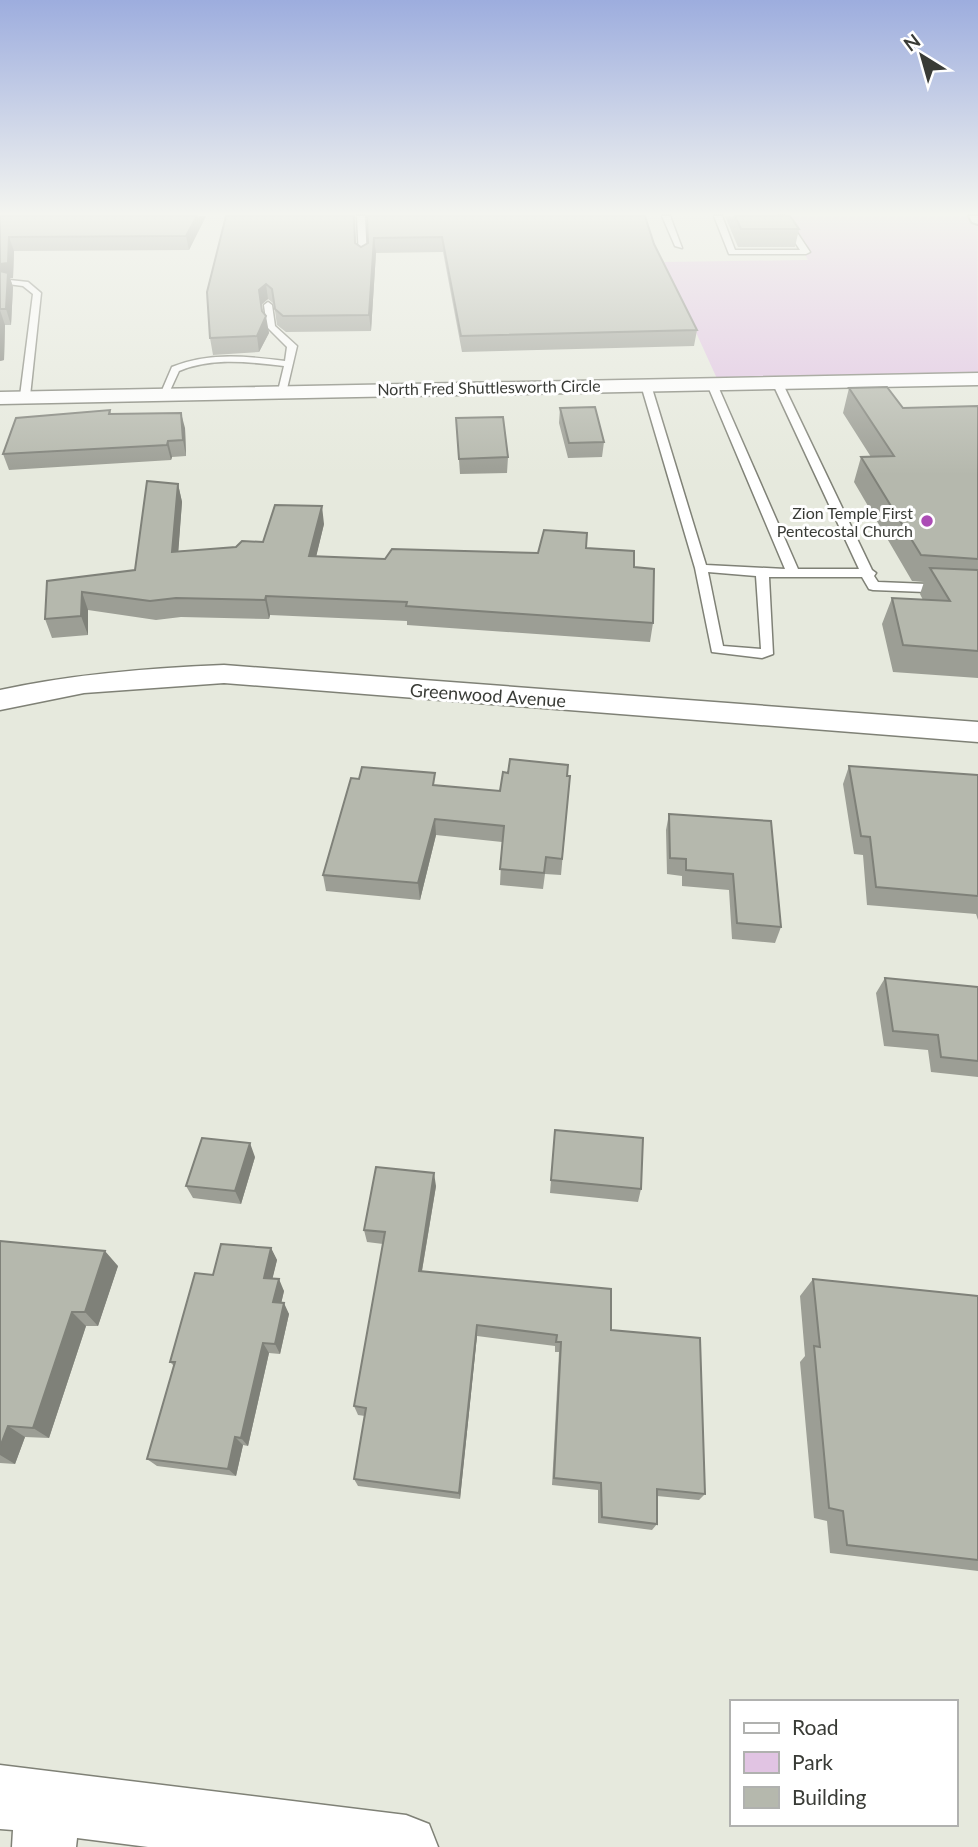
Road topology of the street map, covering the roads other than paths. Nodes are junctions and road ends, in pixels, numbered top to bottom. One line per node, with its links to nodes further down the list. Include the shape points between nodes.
1 (36, 302): 10 (lane)
2 (268, 305): 3 (lane, via 271,327 292,346)
3 (289, 364): 8 (lane); 9 (lane, via 195,362 175,369)
4 (978, 379): 5 (street, North Fred Shuttlesworth Circle)
5 (777, 383): 6 (street, North Fred Shuttlesworth Circle); 15 (lane)
6 (712, 384): 7 (street, North Fred Shuttlesworth Circle); 14 (lane)
7 (646, 385): 8 (street, North Fred Shuttlesworth Circle); 12 (lane)
8 (283, 391): 9 (street, North Fred Shuttlesworth Circle)
9 (164, 393): 10 (street, North Fred Shuttlesworth Circle)
10 (25, 396): 11 (street, North Fred Shuttlesworth Circle)
11 (0, 398)
12 (701, 568): 13 (lane); 13 (lane, via 714,647 762,654 768,651)
13 (762, 573): 14 (lane)
14 (793, 573): 15 (lane)
15 (870, 573): 16 (lane, via 873,586)
16 (978, 590)
17 (0, 700): 18 (street, Greenwood Avenue, via 82,684 224,674)
18 (978, 732)
19 (30, 1816): 20 (street)
20 (406, 1847)

